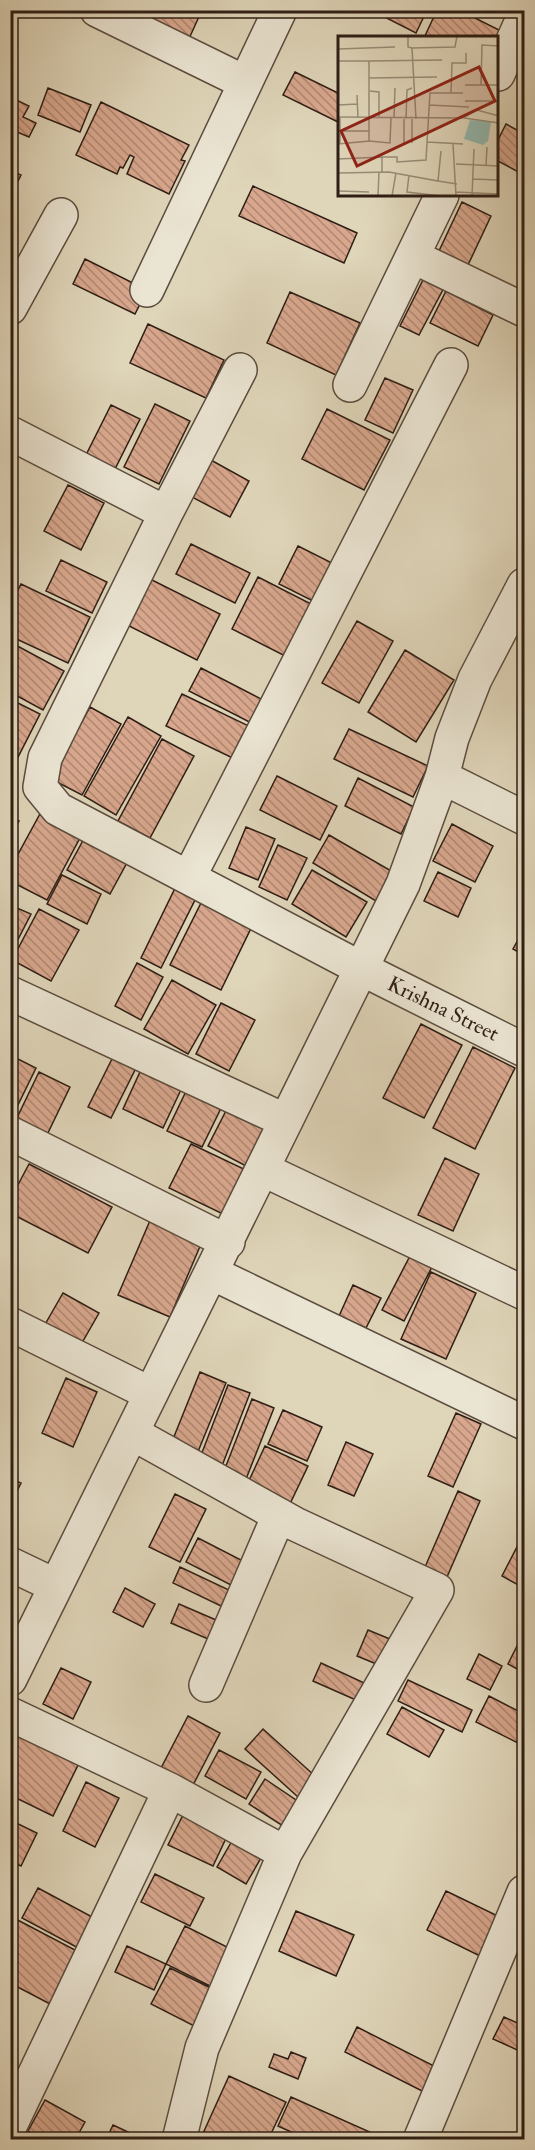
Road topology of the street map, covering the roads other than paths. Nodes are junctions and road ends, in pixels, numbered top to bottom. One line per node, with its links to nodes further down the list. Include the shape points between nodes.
1 (97, 10): 5 (street)
2 (280, 10): 5 (street)
3 (525, 16): 4 (street)
4 (499, 72)
5 (244, 82): 9 (street)
6 (442, 196): 8 (street)
7 (60, 215): 10 (street)
8 (414, 256): 11 (street); 14 (street)
9 (147, 290)
10 (10, 308)
11 (525, 310)
12 (451, 365): 21 (street)
13 (240, 370): 16 (street, Krishna Street)
14 (350, 386)
15 (10, 433): 16 (street)
16 (166, 513): 21 (street, Krishna Street, via 45,758 40,787 58,809)
17 (525, 585): 18 (street)
18 (516, 622): 19 (street, via 475,679)
19 (442, 777): 20 (street); 22 (street, via 403,884)
20 (525, 818)
21 (189, 877): 22 (street, Krishna Street)
22 (362, 969): 24 (street, Krishna Street); 25 (street)
23 (10, 993): 25 (street)
24 (525, 1050)
25 (286, 1121): 27 (street)
26 (10, 1133): 28 (street)
27 (262, 1169): 28 (street); 30 (street)
28 (228, 1242): 29 (street)
29 (212, 1273): 32 (street); 33 (street)
30 (525, 1293)
31 (10, 1324): 32 (street)
32 (151, 1394): 34 (street)
33 (525, 1423)
34 (132, 1433): 35 (street); 37 (street)
35 (279, 1515): 39 (street); 42 (street, via 437,1590)
36 (10, 1564): 37 (street)
37 (56, 1586): 38 (street)
38 (10, 1679)
39 (206, 1685)
40 (10, 1714): 41 (street)
41 (170, 1790): 42 (street); 44 (street)
42 (285, 1853): 45 (street, via 202,2048)
43 (525, 1892): 46 (street)
44 (10, 2126)
45 (179, 2139)
46 (420, 2139)

